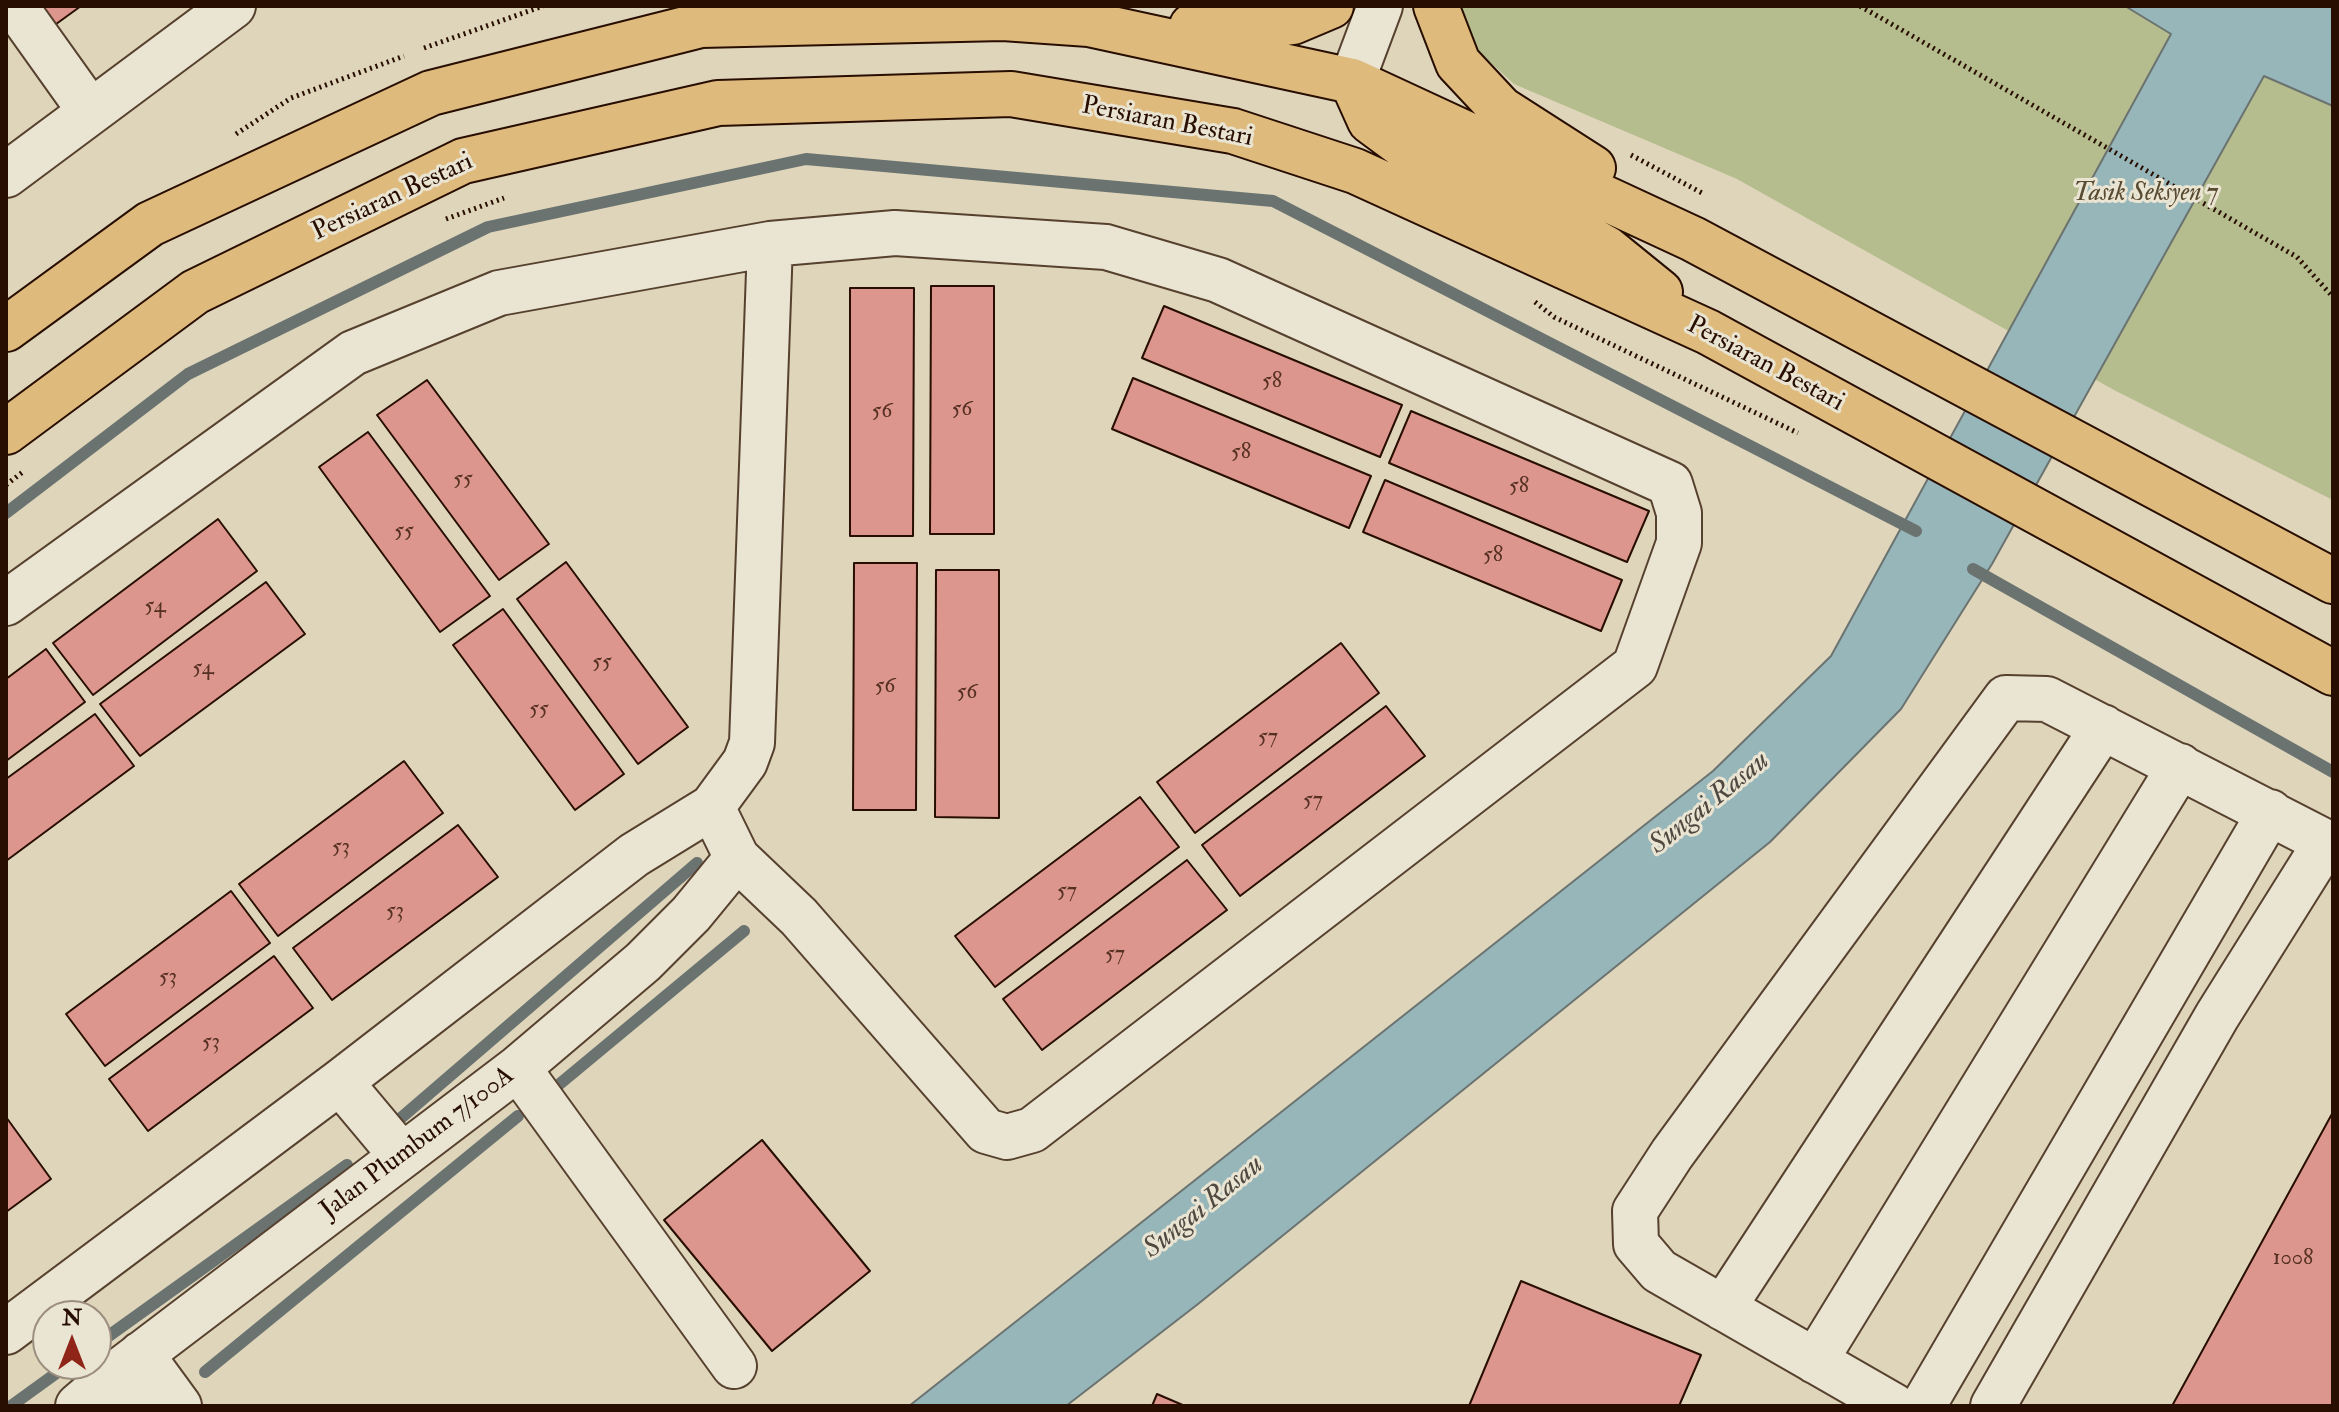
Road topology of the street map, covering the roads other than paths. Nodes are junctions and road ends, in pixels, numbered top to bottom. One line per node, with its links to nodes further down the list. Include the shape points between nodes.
1 (15, 6): 9 (street)
2 (233, 6): 9 (street)
3 (1331, 6): 7 (main road, via 1293,22 1255,27)
4 (1380, 6): 8 (street)
5 (1436, 6): 11 (main road, via 1458,63 1501,109)
6 (700, 15): 7 (main road, via 1003,18); 13 (main road, via 431,93 150,224)
7 (1089, 24): 8 (main road)
8 (1352, 81): 11 (main road); 14 (main road, via 1370,121 1416,155 1527,204 1607,249)
9 (90, 111): 10 (street)
10 (6, 175)
11 (1693, 239): 16 (main road)
12 (770, 244): 17 (street, via 499,293 353,353); 21 (street, via 752,743 745,762); 24 (street, via 895,233 1106,247 1218,280 1670,484 1679,513 1679,543 1635,666 1032,1130 1007,1137 986,1131 799,917)
13 (6, 329)
14 (1708, 332): 15 (main road, Persiaran Bestari, via 1355,171 1233,131 1011,94 718,103 463,161 195,292); 18 (main road, Persiaran Bestari)
15 (6, 432)
16 (2333, 581)
17 (6, 603)
18 (2333, 673)
19 (2103, 727): 20 (street); 28 (street); 28 (street, via 2047,699 2006,698 1672,1154 1635,1211 1636,1244 1659,1271)
20 (2180, 766): 22 (street); 30 (street)
21 (712, 807): 24 (street); 26 (street, via 634,855)
22 (2270, 812): 23 (street); 36 (street)
23 (2330, 844): 37 (street, via 2217,1016)
24 (737, 858): 25 (street, Jalan Plumbum 7/100A, via 643,962)
25 (518, 1068): 27 (street, Jalan Plumbum 7/100A); 31 (street)
26 (340, 1082): 27 (street); 29 (street)
27 (402, 1156): 32 (street, Jalan Plumbum 7/100A)
28 (1723, 1308): 30 (street)
29 (6, 1332)
30 (1815, 1361): 35 (street)
31 (734, 1366)
32 (131, 1378): 33 (street, Jalan Plumbum 7/100A); 34 (street)
33 (78, 1406)
34 (179, 1406)
35 (1894, 1406)
36 (1923, 1406)
37 (1993, 1406)

